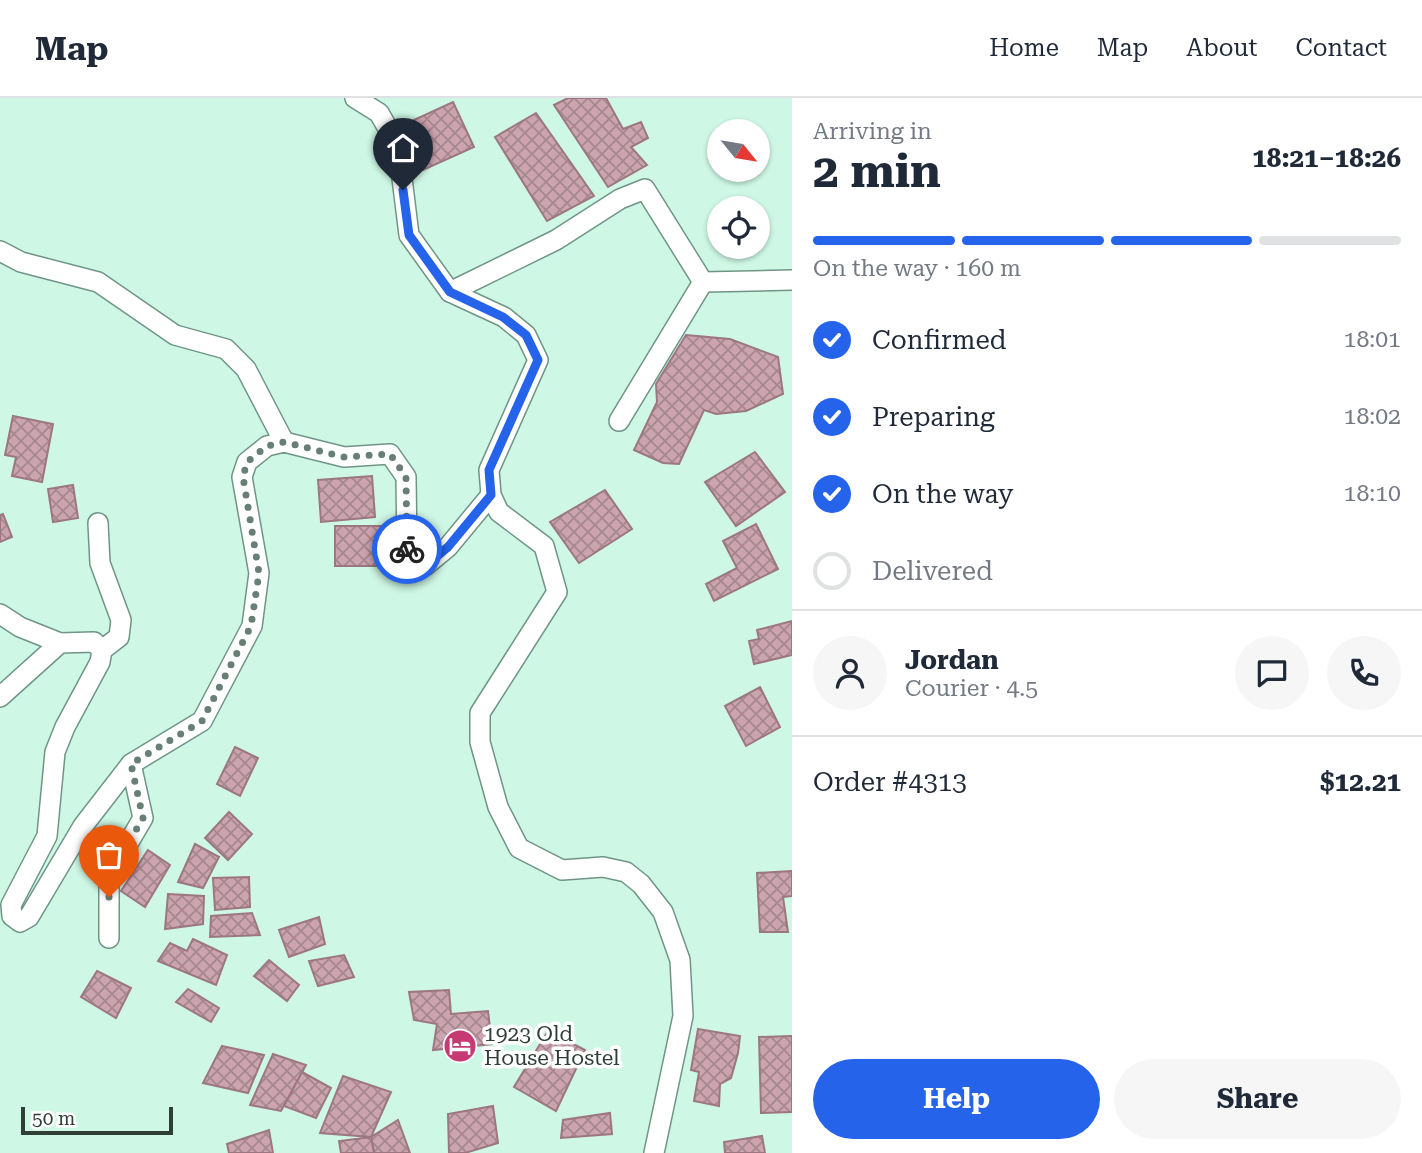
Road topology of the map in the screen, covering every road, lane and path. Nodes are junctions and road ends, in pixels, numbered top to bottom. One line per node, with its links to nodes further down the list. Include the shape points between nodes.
1 (355, 98): 5 (street, via 379,113 398,146 409,235)
2 (0, 251): 7 (street, via 21,262 98,282 175,335 226,349 246,369)
3 (792, 281): 4 (street)
4 (703, 282): 5 (street, via 645,189 620,199 556,240); 6 (street)
5 (450, 292): 8 (street, via 503,317 526,335 538,360 489,470)
6 (619, 421)
7 (284, 442): 8 (street, via 344,457 390,454 406,477 407,552 425,566 448,547); 14 (street, via 267,446 247,462 243,477 259,573 251,626 202,721)
8 (491, 495): 16 (street, via 499,512 544,545 557,592 480,713 480,742 498,807 519,848 562,870 603,867 626,872 641,884 663,912 680,960 683,1016)
9 (98, 523): 12 (street, via 100,563 121,620 119,638)
10 (0, 614): 11 (street)
11 (60, 643): 12 (street, via 94,642); 13 (street)
12 (102, 650): 14 (street, via 55,752 47,836 11,905 12,916 20,922 29,917 82,826)
13 (0, 698)
14 (131, 764): 15 (street, via 143,818 109,876)
15 (109, 938)
16 (654, 1153)

